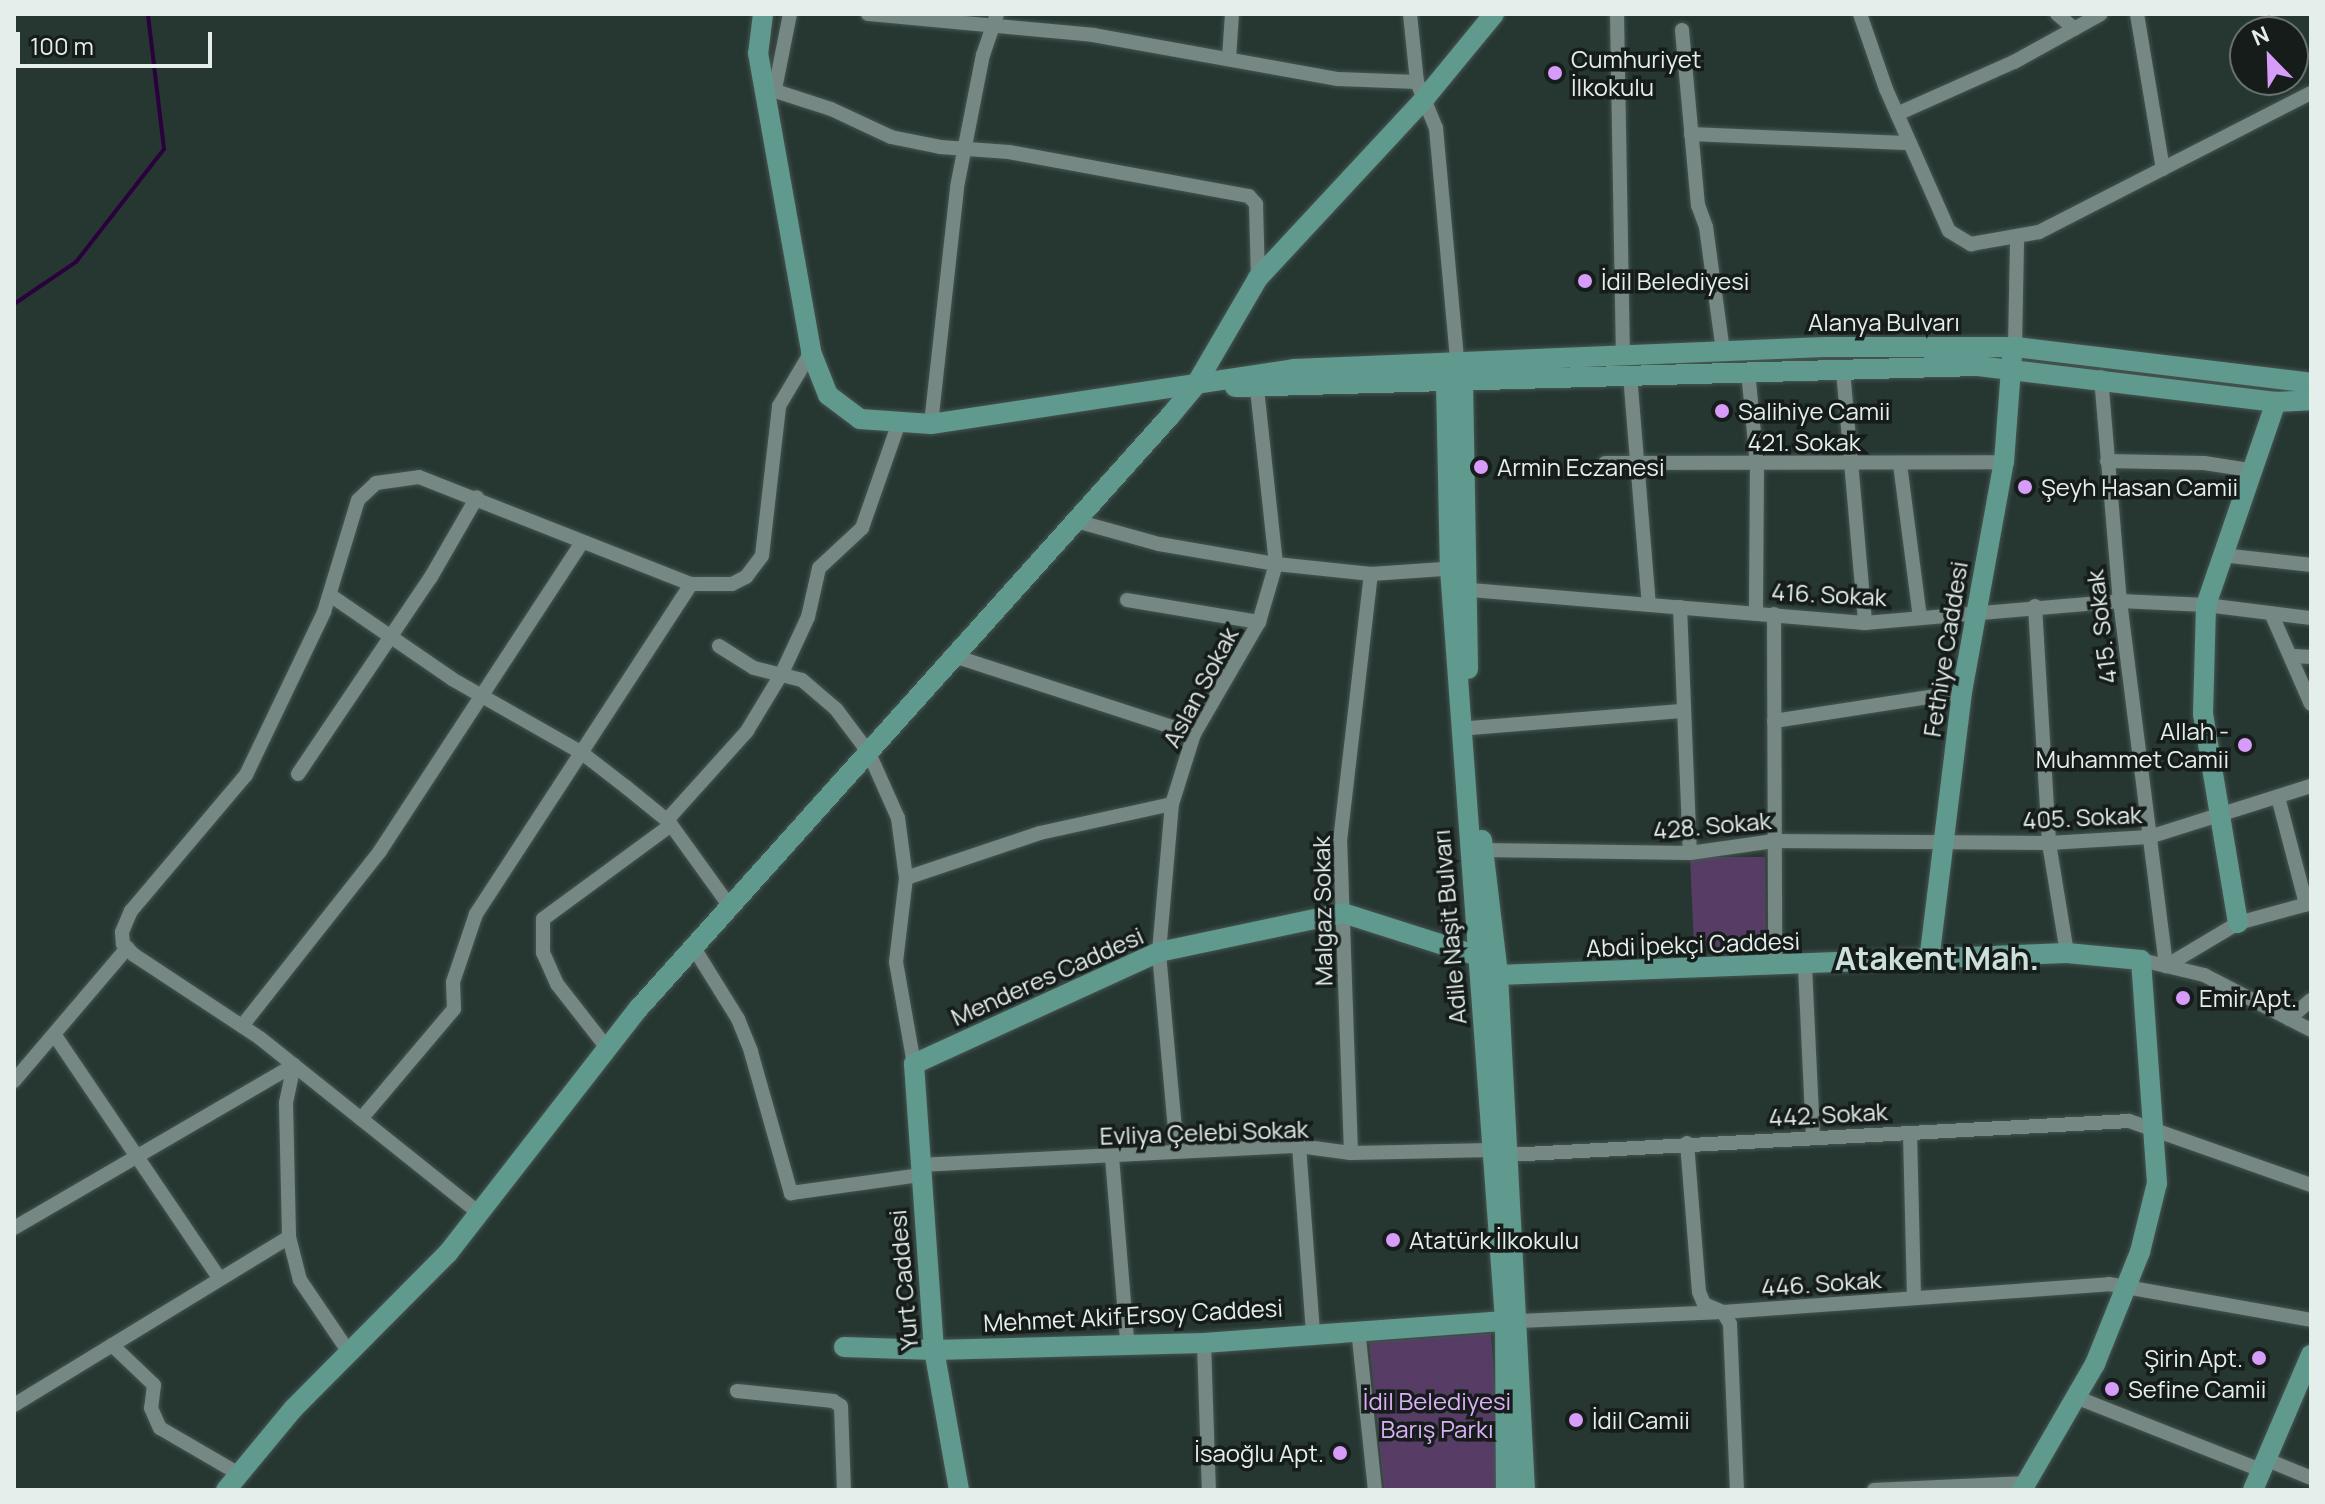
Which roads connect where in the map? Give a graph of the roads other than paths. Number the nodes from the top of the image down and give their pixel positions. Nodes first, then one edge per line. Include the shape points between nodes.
1 (763, 14) edge
2 (790, 14) edge
3 (868, 14) edge
4 (1232, 14) edge
5 (1410, 14) edge
6 (1494, 14) edge
7 (1617, 14) edge
8 (1860, 14) edge
9 (2057, 14) edge
10 (2101, 14) edge
11 (2137, 14) edge
12 (997, 21) edge
13 (2075, 29) junction
14 (1682, 30) dead end
15 (1229, 58) junction
16 (769, 88) junction
17 (1421, 90) junction
18 (2311, 93) edge
19 (1897, 114) junction
20 (1691, 134) junction
21 (1910, 143) junction
22 (966, 145) junction
23 (2163, 169) junction
24 (2017, 240) junction
25 (1258, 278) junction
26 (1723, 351) junction
27 (811, 352) junction
28 (2012, 357) junction
29 (1626, 365) junction
30 (1843, 370) junction
31 (1748, 371) junction
32 (1455, 375) junction
33 (2101, 377) junction
34 (2311, 383) edge
35 (1195, 386) junction
36 (1257, 388) junction
37 (2280, 392) junction
38 (2311, 400) edge
39 (2311, 411) edge
40 (931, 424) junction
41 (898, 425) junction
42 (2107, 461) junction
43 (2004, 462) junction
44 (1605, 463) dead end
45 (1639, 463) junction
46 (1757, 464) junction
47 (1900, 464) junction
48 (1854, 465) junction
49 (2250, 470) junction
50 (477, 497) junction
51 (1076, 521) junction
52 (582, 542) junction
53 (2222, 555) junction
54 (1276, 564) junction
55 (2311, 565) edge
56 (1371, 574) junction
57 (1458, 579) junction
58 (691, 584) junction
59 (330, 595) junction
60 (1127, 600) dead end
61 (2120, 601) junction
62 (1649, 604) junction
63 (2206, 605) junction
64 (2035, 606) junction
65 (1680, 607) junction
66 (1756, 612) junction
67 (1976, 613) junction
68 (2271, 613) junction
69 (1774, 614) junction
70 (1920, 617) junction
71 (2311, 618) edge
72 (1259, 622) junction
73 (1865, 623) junction
74 (390, 634) junction
75 (719, 646) dead end
76 (954, 656) junction
77 (2294, 656) junction
78 (2311, 657) edge
79 (782, 673) junction
80 (1962, 692) junction
81 (481, 695) junction
82 (2311, 704) edge
83 (1681, 711) junction
84 (1774, 721) junction
85 (1470, 728) junction
86 (1194, 734) junction
87 (582, 753) junction
88 (869, 753) junction
89 (298, 774) dead end
90 (2311, 786) edge
91 (2278, 797) junction
92 (1172, 804) junction
93 (2217, 817) junction
94 (669, 822) junction
95 (2149, 837) junction
96 (1944, 839) junction
97 (1774, 841) junction
98 (2049, 843) junction
99 (1483, 850) junction
100 (1690, 853) junction
101 (906, 878) junction
102 (2308, 903) edge
103 (731, 908) junction
104 (1343, 913) junction
105 (2238, 923) junction
106 (127, 948) junction
107 (694, 948) junction
108 (1159, 952) junction
109 (2067, 953) junction
110 (1481, 957) junction
111 (2141, 960) junction
112 (1929, 961) junction
113 (2166, 966) junction
114 (1775, 967) junction
115 (1805, 967) junction
116 (1498, 975) junction
117 (2311, 1000) edge
118 (2289, 1019) junction
119 (242, 1026) junction
120 (2311, 1030) edge
121 (56, 1037) junction
122 (607, 1048) junction
123 (914, 1064) junction
124 (294, 1065) junction
125 (14, 1081) edge
126 (361, 1119) junction
127 (2150, 1127) junction
128 (1910, 1133) junction
129 (1813, 1137) junction
130 (1687, 1143) junction
131 (1299, 1146) junction
132 (1177, 1151) junction
133 (1499, 1152) junction
134 (1351, 1153) junction
135 (1112, 1157) junction
136 (136, 1158) junction
137 (919, 1170) junction
138 (2311, 1185) edge
139 (479, 1213) junction
140 (14, 1228) edge
141 (289, 1237) junction
142 (220, 1279) junction
143 (2127, 1286) junction
144 (1914, 1298) junction
145 (1723, 1312) junction
146 (1512, 1320) junction
147 (2311, 1320) edge
148 (1358, 1329) junction
149 (1313, 1332) junction
150 (1127, 1341) junction
151 (1204, 1343) junction
152 (112, 1345) junction
153 (844, 1347) dead end
154 (934, 1350) junction
155 (348, 1351) junction
156 (2311, 1355) edge
157 (737, 1391) dead end
158 (2078, 1398) junction
159 (14, 1405) edge
160 (2263, 1465) junction
161 (2311, 1478) edge
162 (232, 1482) edge
163 (2024, 1486) edge
164 (844, 1490) edge
165 (959, 1490) edge
166 (1209, 1490) edge
167 (1375, 1490) edge
168 (1506, 1490) edge
169 (1525, 1490) edge
170 (1737, 1490) edge
171 (1874, 1490) edge
172 (2253, 1490) edge

1 - 16 street via 758,53
2 - 16 street
3 - 12 street
4 - 15 street
5 - 17 street
6 - 17 street
7 - 29 street
8 - 19 street
9 - 13 street
10 - 13 street
11 - 23 street
12 - 15 street
12 - 22 street via 983,55
13 - 19 street
14 - 20 street
15 - 17 street
16 - 22 street via 891,137 940,147
16 - 27 street
17 - 25 street
17 - 32 street via 1436,128 1459,336
18 - 23 street
19 - 21 street
20 - 21 street
20 - 26 street
21 - 24 street via 1958,240
22 - 25 street via 1249,196 1256,204
22 - 40 street
23 - 24 street
24 - 28 street
25 - 35 street
26 - 28 street, Alanya Bulvarı
26 - 29 street, Alanya Bulvarı
27 - 41 street via 819,379 842,408 860,419
27 - 58 street via 779,406 762,556 746,577 732,584
28 - 30 street, Alanya Bulvarı
28 - 33 street, Alanya Bulvarı
28 - 37 street, Alanya Bulvarı
28 - 43 street, Fethiye Caddesi
29 - 31 street, Alanya Bulvarı
29 - 32 street, Alanya Bulvarı
29 - 45 street
30 - 31 street, Alanya Bulvarı
30 - 48 street
31 - 46 street
32 - 35 street via 1294,369
32 - 36 street
32 - 57 street, Adile Naşit Bulvarı
33 - 37 street, Alanya Bulvarı
33 - 42 street, 415. Sokak
34 - 37 street, Alanya Bulvarı
35 - 36 street
35 - 40 street
35 - 51 street
36 - 54 street, Aslan Sokak
37 - 38 street, Alanya Bulvarı
37 - 39 street
37 - 49 street
40 - 41 street
41 - 79 street via 862,528 819,568 808,617
42 - 49 street via 2204,463
42 - 61 street, 415. Sokak
43 - 47 street, 421. Sokak
43 - 67 street, Fethiye Caddesi
44 - 45 street, 421. Sokak
45 - 46 street, 421. Sokak
45 - 62 street
46 - 48 street, 421. Sokak
46 - 66 street
47 - 48 street, 421. Sokak
47 - 70 street
48 - 73 street
49 - 53 street
50 - 52 street
50 - 59 street via 419,477 376,483 358,500
50 - 74 street
51 - 54 street, 416. Sokak via 1159,544
51 - 76 street
52 - 58 street
52 - 81 street
53 - 55 street
53 - 63 street
54 - 56 street, 416. Sokak
54 - 72 street, Aslan Sokak
56 - 57 street, 416. Sokak
56 - 104 street, Malgaz Sokak via 1340,841
57 - 62 street, 416. Sokak
57 - 85 street, Adile Naşit Bulvarı
57 - 110 street, Adile Naşit Bulvarı
58 - 87 street
59 - 74 street
59 - 106 street via 246,775 131,911 122,932
60 - 72 street
61 - 63 street, 416. Sokak
61 - 64 street, 416. Sokak
61 - 95 street, 415. Sokak
62 - 65 street, 416. Sokak
63 - 68 street, 416. Sokak
63 - 93 street via 2203,714
64 - 67 street, 416. Sokak
64 - 98 street
65 - 66 street, 416. Sokak
65 - 83 street
66 - 69 street, 416. Sokak
67 - 70 street, 416. Sokak
67 - 80 street, Fethiye Caddesi
68 - 71 street, 416. Sokak
68 - 77 street
69 - 73 street, 416. Sokak
69 - 84 street
70 - 73 street, 416. Sokak
72 - 86 street, Aslan Sokak
74 - 81 street
74 - 89 street
75 - 79 street via 754,668
76 - 86 street
76 - 88 street
77 - 78 street
77 - 82 street
79 - 88 street via 802,680 836,709
79 - 94 street via 747,731
80 - 84 street
80 - 96 street, Fethiye Caddesi
81 - 87 street
81 - 119 street via 380,851
83 - 85 street
83 - 100 street
84 - 97 street
85 - 99 street, Adile Naşit Bulvarı
86 - 92 street, Aslan Sokak
87 - 94 street
87 - 126 street via 476,914 453,982 454,1009
88 - 101 street via 898,818
88 - 103 street
90 - 91 street, 405. Sokak
91 - 93 street, 405. Sokak
91 - 102 street
92 - 101 street via 1040,833
92 - 108 street, Aslan Sokak
93 - 95 street, 405. Sokak
93 - 105 street
94 - 103 street
94 - 122 street via 543,919 543,953 557,984
95 - 98 street, 405. Sokak
95 - 113 street, 415. Sokak
96 - 97 street, 428. Sokak
96 - 98 street, 405. Sokak
96 - 112 street, Fethiye Caddesi
97 - 100 street, 428. Sokak
97 - 114 street
98 - 109 street
99 - 100 street, 428. Sokak
99 - 116 street, Adile Naşit Bulvarı
101 - 123 street via 896,962
102 - 105 street
103 - 107 street
104 - 108 street, Menderes Caddesi
104 - 110 street, Menderes Caddesi
104 - 134 street, Malgaz Sokak
105 - 113 street
106 - 119 street
106 - 121 street
107 - 122 street
107 - 137 street, Evliya Çelebi Sokak via 746,1041 791,1193
108 - 123 street, Menderes Caddesi
108 - 132 street, Aslan Sokak
109 - 111 street, Abdi İpekçi Caddesi
109 - 112 street, Abdi İpekçi Caddesi
110 - 133 street, Adile Naşit Bulvarı
111 - 113 street
111 - 127 street
112 - 115 street, Abdi İpekçi Caddesi
113 - 118 street via 2204,975
114 - 115 street, Abdi İpekçi Caddesi
114 - 116 street, Abdi İpekçi Caddesi
115 - 129 street
116 - 133 street, Adile Naşit Bulvarı
117 - 118 street
118 - 120 street
119 - 124 street
121 - 125 street
121 - 136 street
122 - 139 street
123 - 137 street, Yurt Caddesi
124 - 126 street
124 - 136 street
124 - 141 street via 286,1103
126 - 139 street
127 - 128 street, 442. Sokak via 2129,1121
127 - 138 street, 442. Sokak
127 - 143 street via 2157,1183
128 - 129 street, 442. Sokak
128 - 144 street
129 - 130 street, 442. Sokak
130 - 133 street, 442. Sokak
130 - 145 street via 1699,1292 1704,1304
131 - 132 street, Evliya Çelebi Sokak
131 - 134 street, Evliya Çelebi Sokak
131 - 149 street
132 - 135 street, Evliya Çelebi Sokak
133 - 134 street, Evliya Çelebi Sokak
133 - 146 street, Adile Naşit Bulvarı
135 - 137 street, Evliya Çelebi Sokak
135 - 150 street
136 - 140 street
136 - 142 street
137 - 154 street, Yurt Caddesi
139 - 155 street via 413,1290
141 - 142 street
141 - 155 street via 300,1280
142 - 152 street
143 - 144 street, 446. Sokak
143 - 147 street, 446. Sokak
143 - 158 street
144 - 145 street, 446. Sokak
145 - 146 street, 446. Sokak
145 - 170 street via 1730,1324
146 - 148 street, Mehmet Akif Ersoy Caddesi
146 - 168 street, Adile Naşit Bulvarı
146 - 169 street, Adile Naşit Bulvarı
148 - 149 street, Mehmet Akif Ersoy Caddesi
148 - 167 street
149 - 151 street, Mehmet Akif Ersoy Caddesi
150 - 151 street, Mehmet Akif Ersoy Caddesi
150 - 154 street, Mehmet Akif Ersoy Caddesi
151 - 166 street
152 - 159 street
152 - 162 street via 154,1385 151,1408 160,1428
153 - 154 street, Mehmet Akif Ersoy Caddesi
154 - 165 street, Yurt Caddesi
155 - 162 street
156 - 160 street
157 - 164 street via 841,1406
158 - 160 street
158 - 163 street
160 - 161 street
160 - 172 street
163 - 171 street

